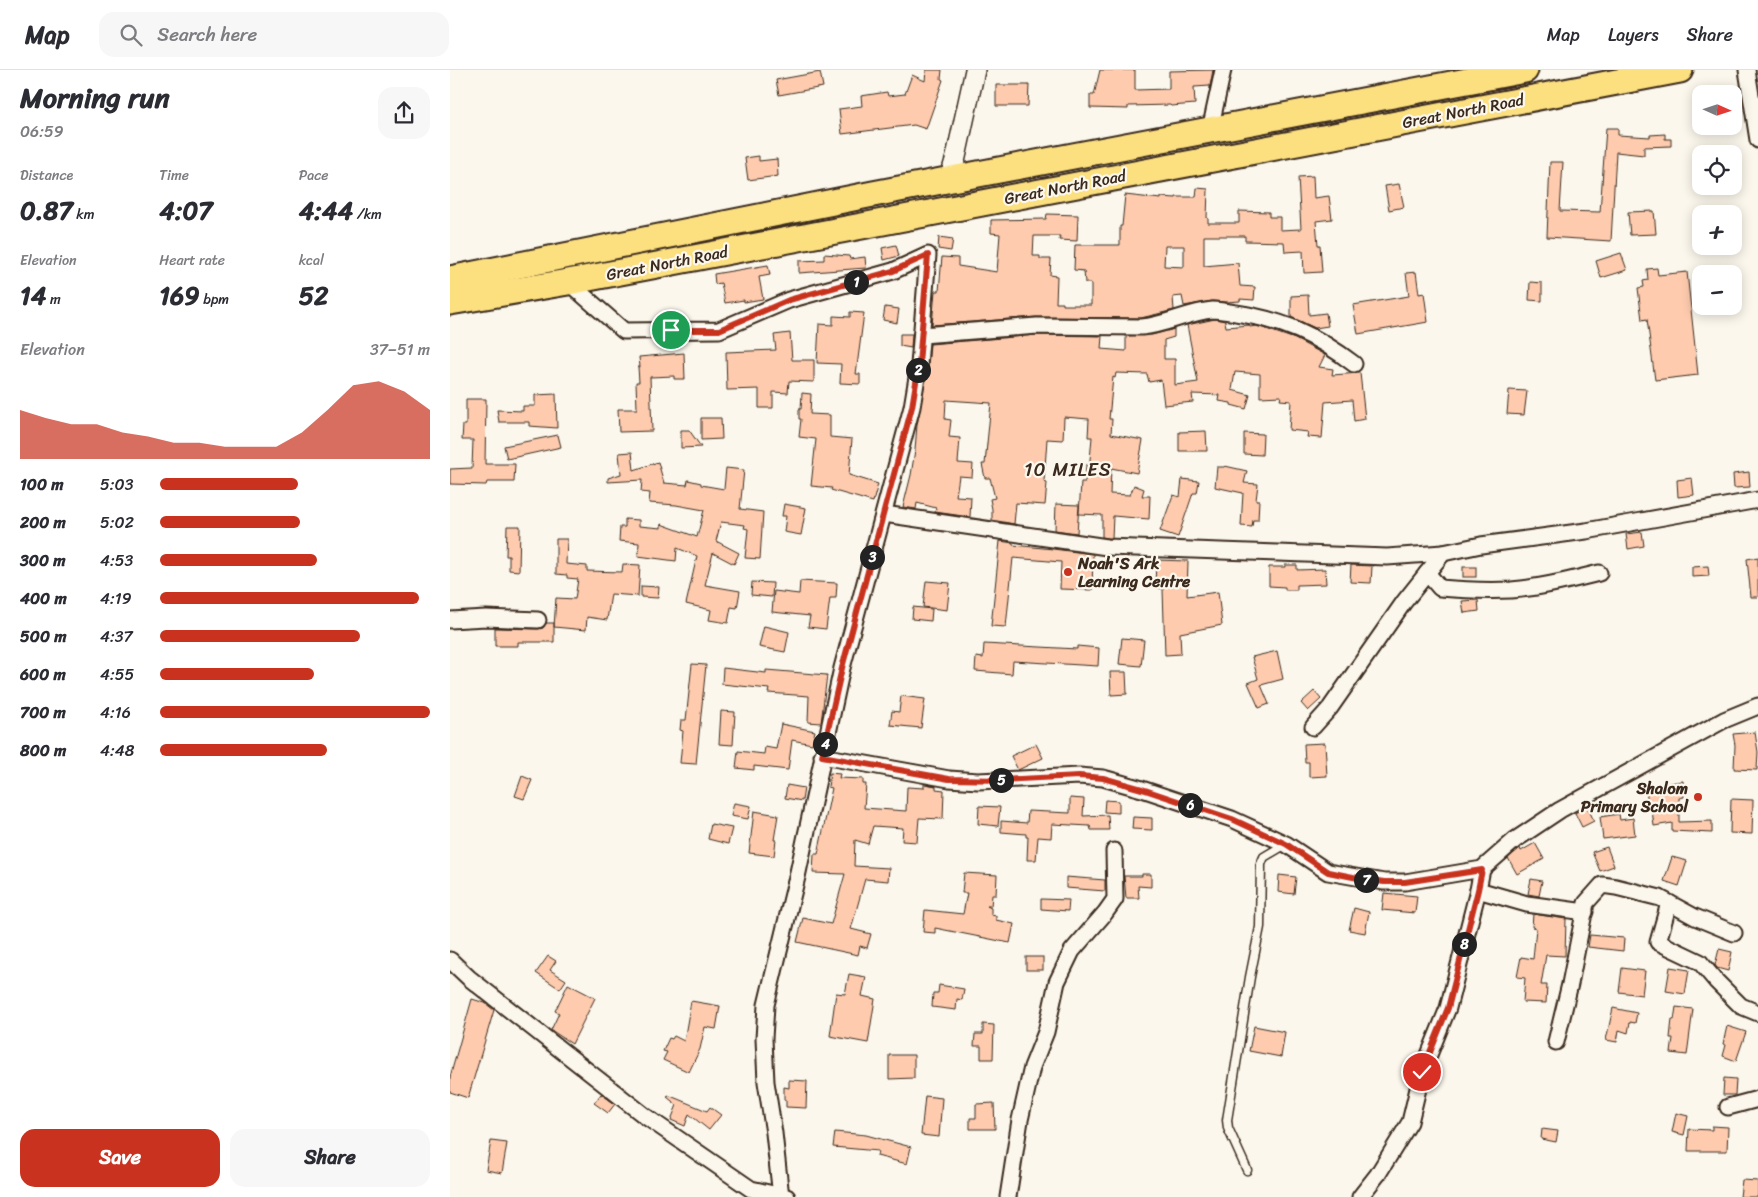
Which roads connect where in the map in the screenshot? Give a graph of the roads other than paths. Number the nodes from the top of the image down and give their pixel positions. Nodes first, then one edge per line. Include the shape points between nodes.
1 (975, 70) edge
2 (1222, 70) edge
3 (1525, 70) edge
4 (1680, 70) edge
5 (1747, 70) edge
6 (1210, 130) junction
7 (1758, 140) edge
8 (949, 180) junction
9 (450, 279) edge
10 (568, 282) junction
11 (450, 302) edge
12 (922, 335) junction
13 (1354, 364) dead end
14 (1758, 500) edge
15 (884, 514) junction
16 (1443, 553) junction
17 (1427, 573) junction
18 (1599, 573) dead end
19 (450, 620) edge
20 (538, 620) dead end
21 (1758, 706) edge
22 (1313, 727) dead end
23 (822, 756) junction
24 (1286, 844) junction
25 (1114, 851) dead end
26 (1482, 870) junction
27 (1478, 890) junction
28 (1669, 903) junction
29 (1585, 912) junction
30 (1734, 933) dead end
31 (450, 960) edge
32 (1758, 1013) edge
33 (1556, 1042) dead end
34 (1758, 1099) edge
35 (1728, 1107) dead end
36 (1247, 1170) dead end
37 (750, 1193) edge
38 (783, 1196) edge
39 (1008, 1197) edge
40 (1360, 1197) edge

1 - 8 street
2 - 6 street
3 - 6 highway, Great North Road
4 - 10 highway, Great North Road
5 - 7 street
6 - 8 highway, Great North Road
8 - 9 highway, Great North Road
10 - 11 highway, Great North Road
10 - 12 street via 624,331 719,330 789,300 893,271 928,255
12 - 13 street via 1036,326 1158,325 1214,310 1252,315 1306,332
12 - 15 street via 912,407
14 - 16 street
15 - 16 street via 1107,547 1387,557
15 - 23 street
16 - 17 street
17 - 18 street via 1440,588 1464,590 1512,590
17 - 22 street
19 - 20 street
21 - 26 street via 1724,720 1560,810 1515,840
23 - 24 street via 949,779 1103,778 1232,819
23 - 38 street via 766,1005 766,1082
24 - 26 street via 1328,872 1384,882 1421,880
24 - 36 lane via 1264,857 1262,864 1260,927 1227,1120
25 - 39 street via 1115,899 1072,951 1057,982 1046,1032 1032,1067
26 - 27 street
27 - 29 street via 1527,904
27 - 40 street via 1448,1008 1422,1072 1410,1122
28 - 29 street via 1602,885 1586,903
28 - 30 street
28 - 32 street via 1658,942 1700,962 1741,1006
29 - 33 street
31 - 37 street via 645,1116
34 - 35 street
37 - 38 street

